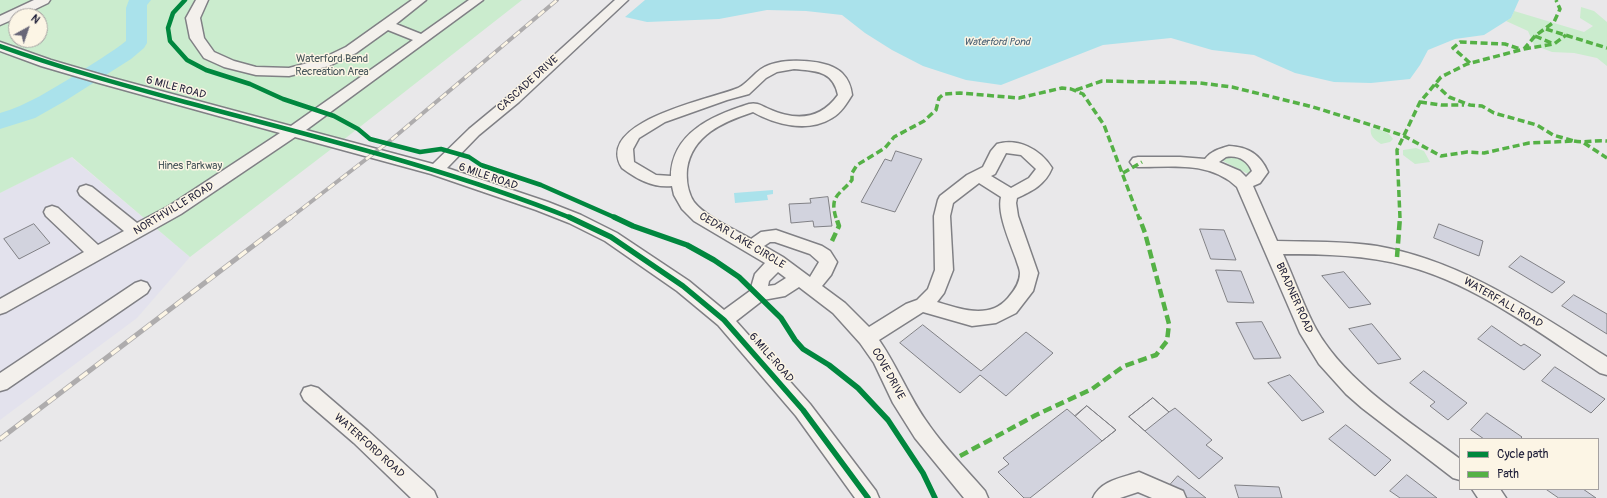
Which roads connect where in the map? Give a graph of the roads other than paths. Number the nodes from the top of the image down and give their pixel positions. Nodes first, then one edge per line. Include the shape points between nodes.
1 (44, 0) edge
2 (202, 0) edge
3 (420, 0) edge
4 (477, 0) edge
5 (622, 0) edge
6 (0, 21) edge
7 (385, 24) junction
8 (423, 39) junction
9 (0, 46) edge
10 (744, 91) junction
11 (754, 107) junction
12 (294, 130) junction
13 (1138, 162) dead end
14 (436, 170) junction
15 (980, 176) junction
16 (679, 180) junction
17 (86, 191) dead end
18 (1010, 195) junction
19 (52, 212) dead end
20 (137, 232) junction
21 (751, 246) junction
22 (1272, 247) junction
23 (97, 254) junction
24 (777, 262) junction
25 (806, 282) junction
26 (141, 288) dead end
27 (758, 294) junction
28 (923, 305) junction
29 (0, 307) edge
30 (724, 320) junction
31 (867, 338) junction
32 (1607, 367) edge
33 (0, 383) edge
34 (311, 394) dead end
35 (1459, 471) edge
36 (1484, 490) edge
37 (426, 498) edge
38 (868, 498) edge
39 (977, 498) edge
40 (1104, 498) edge
41 (1175, 498) edge
42 (1495, 498) edge

1 - 6 street
2 - 7 street via 193,18 197,38 209,55 229,64 256,71 289,72 324,64 351,50
3 - 7 street
4 - 8 street, NORTHVILLE ROAD
5 - 14 street, CASCADE DRIVE via 474,132
7 - 8 street
8 - 12 street, NORTHVILLE ROAD
9 - 12 street, 6 MILE ROAD via 104,80
10 - 11 street
10 - 11 street via 773,68 794,65 816,67 837,76 843,84 845,95 836,108 822,117 803,121 784,119
10 - 16 street via 660,119 634,135 625,149 627,164 646,178 669,182
11 - 16 street, CEDAR LAKE CIRCLE via 705,127 691,140 680,159
12 - 14 street, 6 MILE ROAD
12 - 20 street, NORTHVILLE ROAD via 176,210
13 - 22 street, BRADNER ROAD via 1209,164 1233,173 1244,184
14 - 30 street, 6 MILE ROAD via 542,206 611,237 683,286
15 - 18 street
15 - 18 street via 989,170 1002,148 1014,147 1036,158 1044,168 1042,174 1030,185
15 - 28 street via 946,200 942,216 944,270 935,293
16 - 21 street, CEDAR LAKE CIRCLE via 684,198 691,210
17 - 20 street
18 - 28 street via 1010,216 1028,273 1024,291 1010,308 996,316 972,319
19 - 23 street
20 - 23 street, NORTHVILLE ROAD
21 - 24 street, CEDAR LAKE CIRCLE
21 - 25 street via 766,236 776,236 816,250 828,262 825,270
22 - 32 street, WATERFALL ROAD via 1348,249 1410,260 1436,269 1499,299
22 - 35 street, BRADNER ROAD via 1309,333 1338,373 1369,402
23 - 29 street, NORTHVILLE ROAD
24 - 25 street, CEDAR LAKE CIRCLE
24 - 27 street via 761,279
25 - 27 street
25 - 31 street, COVE DRIVE via 839,308
26 - 33 street
27 - 30 street
28 - 31 street via 912,309
30 - 38 street, 6 MILE ROAD via 803,410
31 - 39 street, COVE DRIVE via 922,432
34 - 37 street, WATERFORD ROAD
36 - 42 street
40 - 41 street via 1112,491 1139,482

